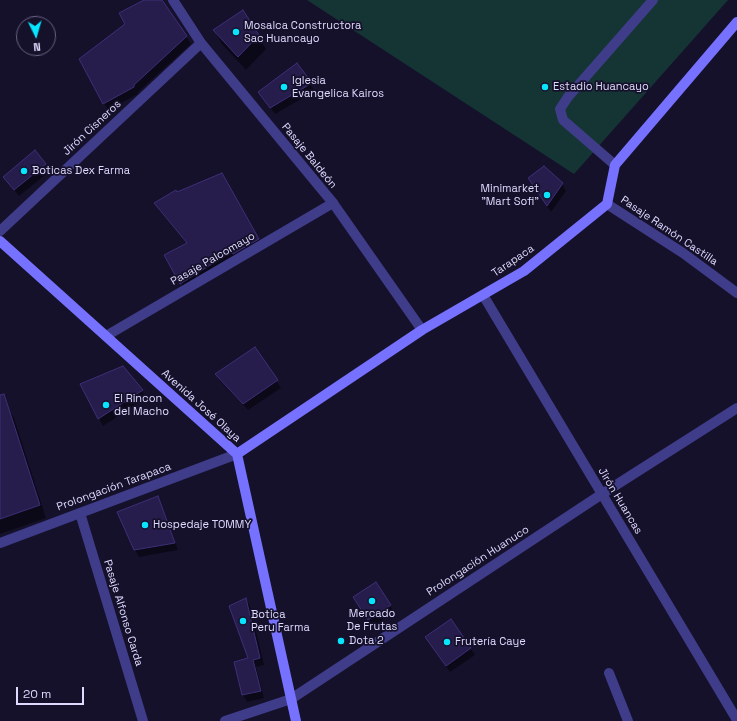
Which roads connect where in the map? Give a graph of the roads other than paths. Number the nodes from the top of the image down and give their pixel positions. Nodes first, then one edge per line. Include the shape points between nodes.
1 (173, 0) edge
2 (653, 0) edge
3 (737, 22) edge
4 (201, 43) junction
5 (615, 165) junction
6 (333, 203) junction
7 (607, 204) junction
8 (0, 231) edge
9 (0, 241) edge
10 (737, 293) edge
11 (483, 295) junction
12 (422, 330) junction
13 (106, 336) junction
14 (737, 408) edge
15 (237, 454) junction
16 (602, 494) junction
17 (80, 513) junction
18 (0, 543) edge
19 (608, 673) dead end
20 (291, 699) junction
21 (737, 720) edge
22 (143, 721) edge
23 (226, 721) edge
24 (296, 721) edge
25 (628, 721) edge

1 - 4 street, Pasaje Baldeón
2 - 5 street via 560,109 564,120
3 - 5 street
4 - 6 street, Pasaje Baldeón
4 - 8 street, Jirón Cisneros
5 - 7 street
6 - 12 street, Pasaje Baldeón
6 - 13 street, Pasaje Palcomayo
7 - 10 street, Pasaje Ramón Castilla via 683,253
7 - 11 street, Tarapaca via 524,271
9 - 13 street, Avenida José Olaya
11 - 12 street, Tarapaca
11 - 16 street, Jirón Huancas
12 - 15 street, Tarapaca
13 - 15 street, Avenida José Olaya
14 - 16 street, Prolongación Huanuco
15 - 17 street, Prolongación Tarapaca
15 - 20 street, Avenida José Olaya
16 - 20 street, Prolongación Huanuco
16 - 21 street, Jirón Huancas
17 - 18 street, Prolongación Tarapaca
17 - 22 street, Pasaje Alfonso Carda
19 - 25 street
20 - 23 street, Prolongación Huanuco
20 - 24 street, Avenida José Olaya

